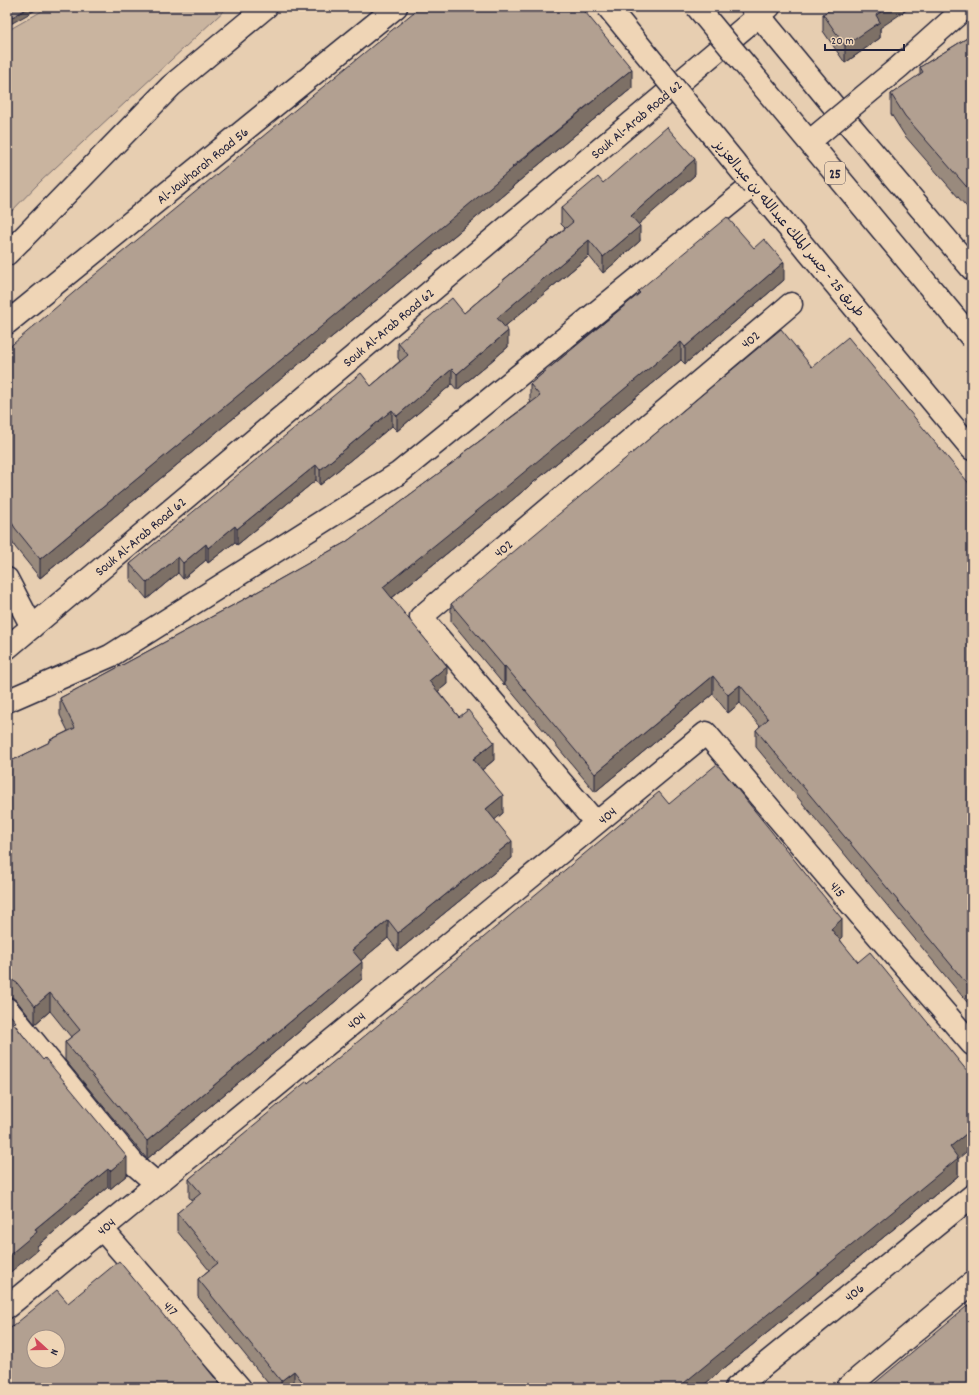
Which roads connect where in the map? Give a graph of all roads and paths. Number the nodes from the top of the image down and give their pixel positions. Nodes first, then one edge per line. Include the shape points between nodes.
1 (266, 7) edge
2 (396, 7) edge
3 (608, 7) edge
4 (697, 7) edge
5 (966, 7) edge
6 (760, 10) edge
7 (809, 142) junction
8 (753, 184) junction
9 (7, 254) edge
10 (972, 269) edge
11 (791, 304) dead end
12 (7, 323) edge
13 (972, 338) edge
14 (972, 449) edge
15 (7, 579) edge
16 (32, 627) junction
17 (7, 648) edge
18 (7, 700) edge
19 (706, 733) joint
20 (596, 823) junction
21 (7, 1009) edge
22 (972, 1044) edge
23 (157, 1184) junction
24 (972, 1196) edge
25 (102, 1229) junction
26 (972, 1283) edge
27 (7, 1307) edge
28 (240, 1388) edge
29 (736, 1388) edge
30 (847, 1388) edge

1 - 9 street via 171,86
2 - 12 street, Al-Jawharah Road 56
3 - 8 street, طريق 25 - جسر الملك عبدالله بن عبدالعزيز, bridge
4 - 7 street, 25, bridge
5 - 7 street, bridge
6 - 10 street via 837,110
6 - 16 street, Souk Al-Arab Road 62
7 - 13 street, 25, bridge
8 - 14 street, طريق 25 - جسر الملك عبدالله بن عبدالعزيز
8 - 18 street via 399,473 110,656
11 - 20 street, 402 via 421,618
15 - 16 street
16 - 17 street, Souk Al-Arab Road 62
19 - 20 street, 404
19 - 22 street, 415
20 - 23 street, 404
21 - 23 street via 134,1164
23 - 25 street, 404
24 - 29 street, 406
25 - 27 street, 404
25 - 28 street, 417
26 - 30 street

